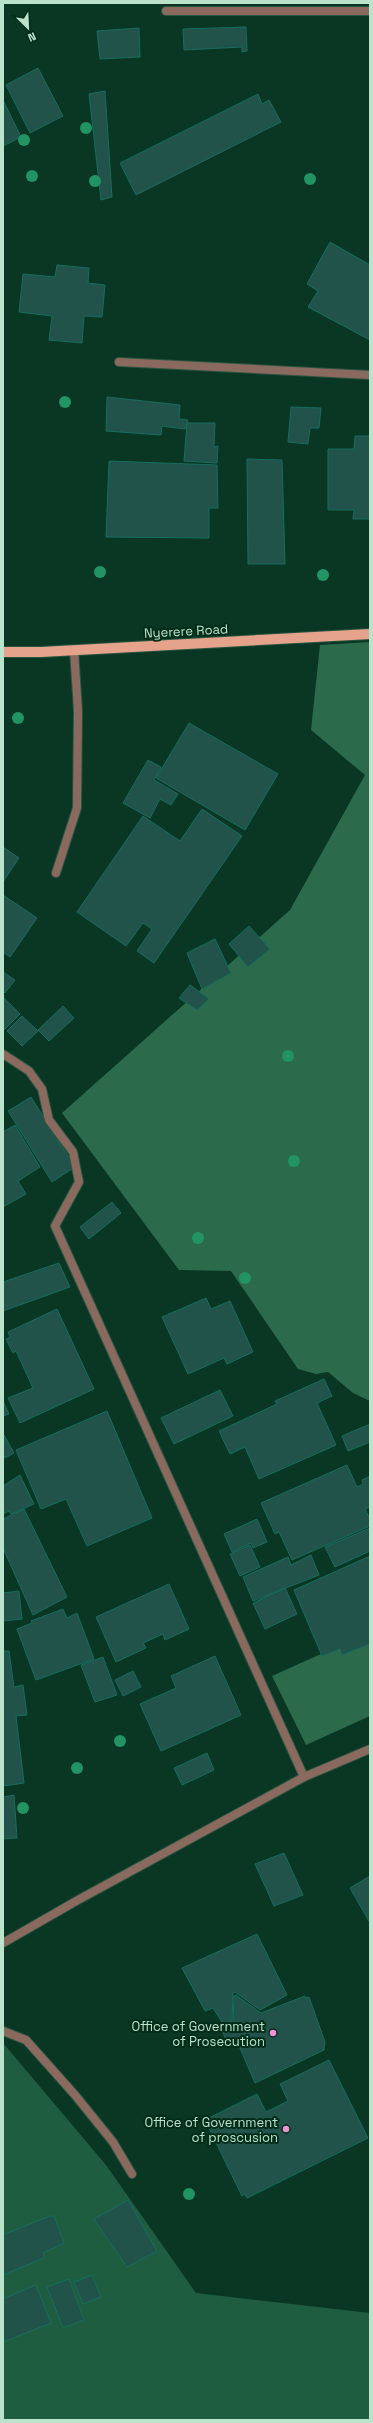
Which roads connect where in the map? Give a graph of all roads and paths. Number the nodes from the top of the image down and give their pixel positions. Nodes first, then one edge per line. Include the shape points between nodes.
1 (166, 11) dead end
2 (370, 11) edge
3 (119, 362) dead end
4 (370, 375) edge
5 (370, 634) edge
6 (74, 650) junction
7 (3, 652) edge
8 (56, 873) dead end
9 (3, 1054) edge
10 (370, 1750) edge
11 (304, 1777) junction
12 (3, 1943) edge
13 (3, 2031) edge
14 (132, 2174) dead end

1 - 2 street
3 - 4 street
5 - 6 main road, Nyerere Road
6 - 7 main road, Nyerere Road
6 - 8 street via 78,711 77,808
9 - 11 street via 29,1071 42,1089 49,1120 73,1152 79,1182 55,1226
10 - 11 street
11 - 12 street via 84,1896
13 - 14 street via 26,2040 113,2142

